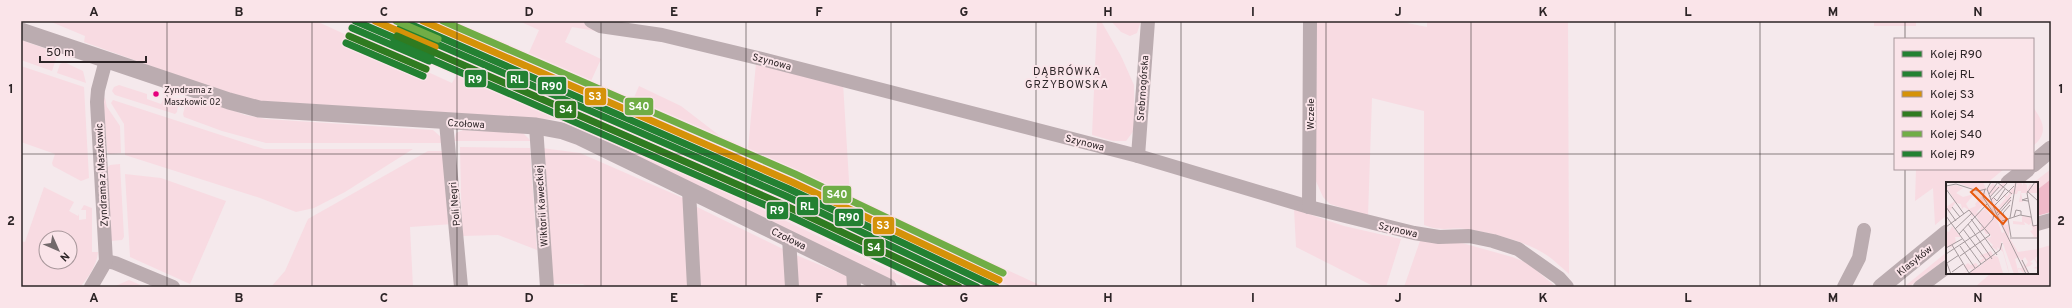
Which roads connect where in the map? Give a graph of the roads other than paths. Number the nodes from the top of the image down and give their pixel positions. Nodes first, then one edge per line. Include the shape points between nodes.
1 (591, 21) edge
2 (1148, 21) edge
3 (1310, 21) edge
4 (21, 31) edge
5 (106, 60) junction
6 (446, 122) junction
7 (536, 126) junction
8 (2051, 149) edge
9 (1138, 156) junction
10 (2034, 163) edge
11 (2026, 170) edge
12 (2010, 182) edge
13 (689, 190) junction
14 (1309, 207) junction
15 (2051, 220) edge
16 (2038, 224) edge
17 (1864, 230) dead end
18 (1946, 234) edge
19 (789, 238) junction
20 (106, 261) junction
21 (1946, 268) edge
22 (853, 270) junction
23 (91, 287) edge
24 (173, 287) edge
25 (461, 287) edge
26 (546, 287) edge
27 (694, 287) edge
28 (792, 287) edge
29 (854, 287) edge
30 (888, 287) edge
31 (1567, 287) edge
32 (1844, 287) edge
33 (1881, 287) edge
34 (1920, 287) edge

1 - 9 street, Szynowa via 600,26 707,45
2 - 9 street, Srebrnogórska
3 - 14 street, Wczele
4 - 5 street, Czołowa
5 - 6 street, Czołowa via 259,109
5 - 20 street, Zyndrama z Maszkowic via 97,102
6 - 7 street, Czołowa
6 - 25 street, Poli Negri
7 - 13 street, Czołowa via 580,137
7 - 26 street, Wiktorii Kaweckiej
8 - 10 street
9 - 14 street, Szynowa
11 - 12 street
13 - 19 street, Czołowa
13 - 27 street
14 - 31 street, Szynowa via 1414,233 1439,237 1469,236 1493,241 1518,249 1559,278
15 - 16 street
17 - 32 street via 1858,258
18 - 33 street, Klasyków
19 - 22 street, Czołowa
19 - 28 street
20 - 23 street
20 - 24 street
21 - 34 street
22 - 29 street
22 - 30 street, Czołowa

